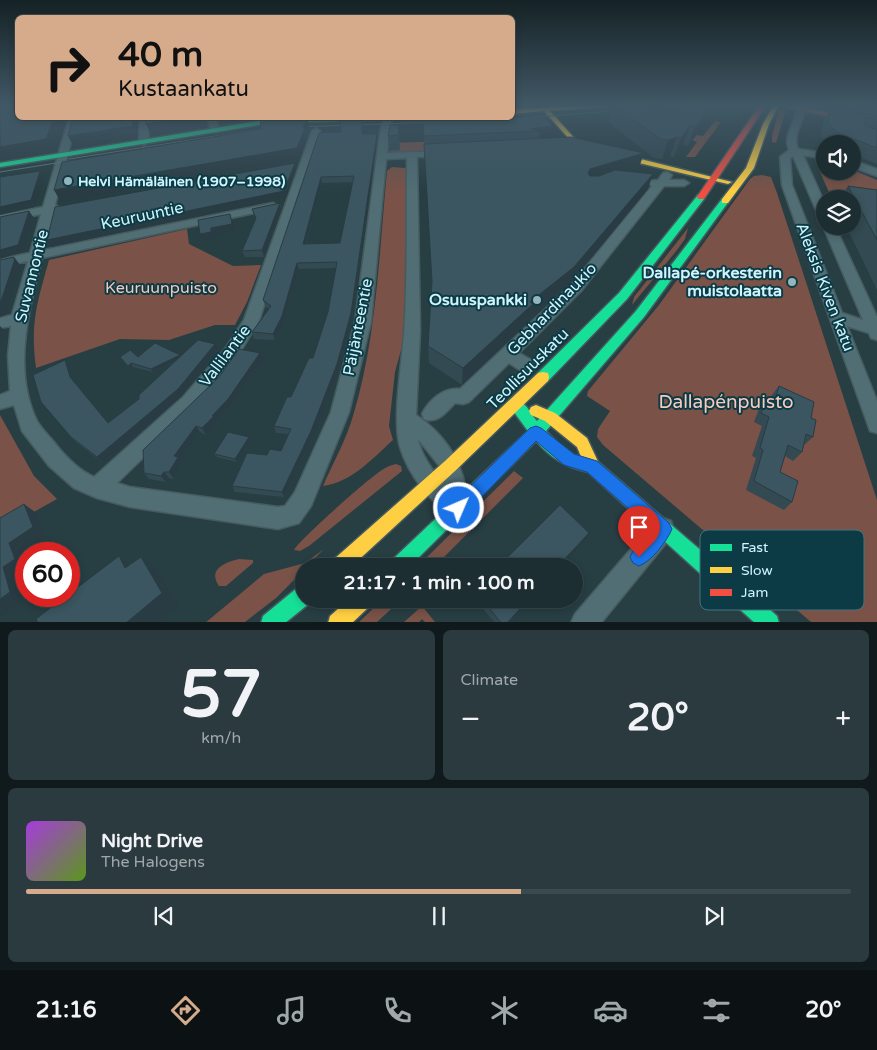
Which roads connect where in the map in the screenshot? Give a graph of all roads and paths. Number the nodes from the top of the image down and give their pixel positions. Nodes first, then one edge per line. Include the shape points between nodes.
1 (68, 134) edge
2 (144, 134) edge
3 (191, 134) edge
4 (315, 134) edge
5 (384, 134) edge
6 (567, 134) edge
7 (744, 134) edge
8 (763, 134) edge
9 (792, 134) edge
10 (144, 142) junction
11 (580, 145) junction
12 (567, 146) edge
13 (793, 151) junction
14 (450, 153) edge
15 (62, 155) junction
16 (816, 155) edge
17 (383, 160) junction
18 (412, 160) junction
19 (305, 162) junction
20 (289, 164) edge
21 (0, 165) edge
22 (861, 167) edge
23 (877, 173) edge
24 (716, 177) junction
25 (663, 179) junction
26 (640, 182) edge
27 (684, 183) dead end
28 (739, 183) junction
29 (816, 196) edge
30 (291, 202) junction
31 (67, 206) edge
32 (47, 209) junction
33 (0, 218) edge
34 (833, 235) edge
35 (37, 255) junction
36 (0, 263) edge
37 (836, 316) junction
38 (19, 319) junction
39 (0, 323) edge
40 (876, 331) edge
41 (508, 354) junction
42 (527, 366) dead end
43 (19, 396) junction
44 (0, 402) edge
45 (516, 404) junction
46 (431, 414) dead end
47 (550, 416) junction
48 (407, 419) junction
49 (877, 424) edge
50 (536, 432) junction
51 (450, 466) junction
52 (592, 466) junction
53 (430, 484) junction
54 (97, 488) junction
55 (303, 498) joint
56 (459, 508) junction
57 (664, 529) junction
58 (347, 558) edge
59 (406, 558) edge
60 (700, 561) edge
61 (295, 602) edge
62 (353, 608) edge
63 (756, 610) edge
64 (270, 622) edge
65 (337, 622) edge
66 (584, 622) edge
67 (770, 622) edge

1 - 15 street, Suvannontie
2 - 10 street
3 - 10 main road
4 - 19 street, Vallilantie
5 - 17 street, Päijänteentie
6 - 11 main road
7 - 24 main road, Teollisuuskatu
8 - 28 main road via 754,160
9 - 13 street, Aleksis Kiven katu
10 - 15 main road
11 - 12 street
11 - 24 main road
13 - 16 street
13 - 29 street, Aleksis Kiven katu
13 - 37 street, Aleksis Kiven katu via 785,157 787,185
14 - 18 street
15 - 21 main road
15 - 32 street, Suvannontie
17 - 18 street
17 - 55 street, Päijänteentie via 363,322 340,412
18 - 48 street via 412,331
19 - 20 street
19 - 30 street, Vallilantie
22 - 23 street
24 - 28 main road
24 - 45 main road, Teollisuuskatu via 623,296
25 - 26 street
25 - 27 street
25 - 41 street, Gebhardinaukio via 576,288
28 - 47 main road via 640,314
30 - 35 street, Keuruuntie
30 - 54 street, Vallilantie via 251,321 231,353 189,402
31 - 32 street
32 - 33 street
32 - 35 street, Suvannontie
34 - 40 street, Aleksis Kiven katu
35 - 36 street, Keuruuntie
35 - 38 street, Suvannontie
37 - 40 street
37 - 49 street, Aleksis Kiven katu
38 - 39 street
38 - 43 street, Suvannontie via 16,356
41 - 42 street
41 - 46 street, Gebhardinaukio via 464,397 451,395
43 - 44 street
43 - 54 street, Suvannontie via 29,425 56,460 80,480
45 - 47 main road
45 - 50 main road
45 - 51 main road, Teollisuuskatu
47 - 50 main road
47 - 52 main road via 585,445
48 - 51 street via 430,439
48 - 53 street via 410,447
50 - 52 main road via 570,460
50 - 56 main road
51 - 53 main road, Teollisuuskatu
51 - 56 street
52 - 57 main road
53 - 56 street
53 - 58 main road, Teollisuuskatu
54 - 55 street, Suvannontie via 130,497 278,518 290,514
56 - 59 main road
57 - 60 main road
57 - 66 street
61 - 64 main road
62 - 65 main road
63 - 67 main road

